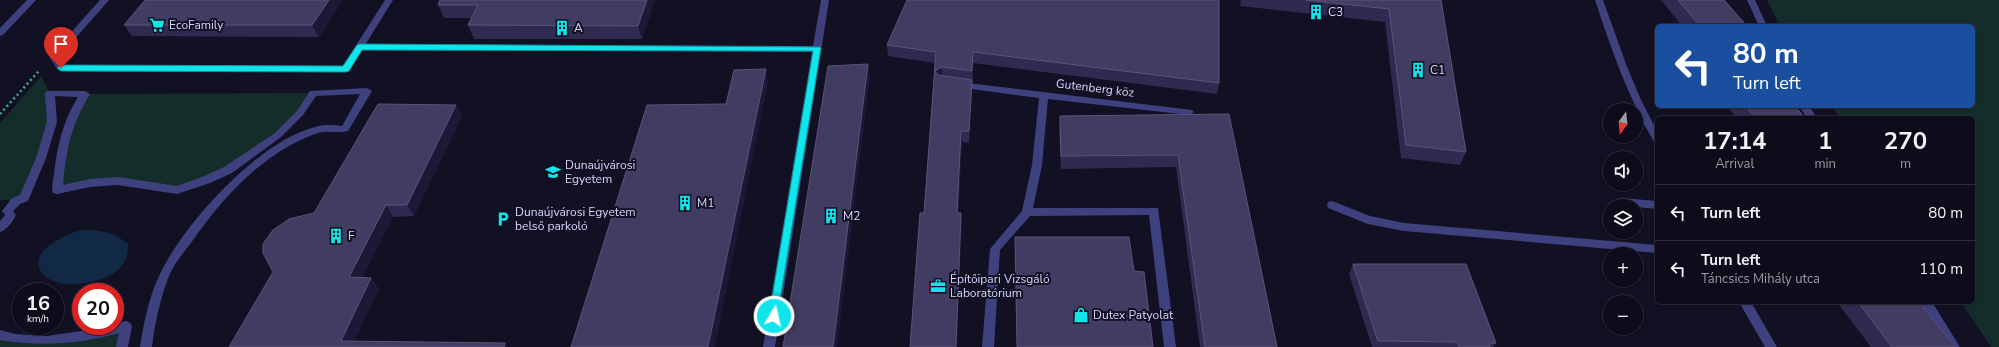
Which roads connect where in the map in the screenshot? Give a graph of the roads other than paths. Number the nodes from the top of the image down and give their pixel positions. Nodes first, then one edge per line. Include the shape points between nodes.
1 (32, 0) edge
2 (105, 0) edge
3 (389, 0) edge
4 (825, 0) edge
5 (1599, 0) edge
6 (1751, 0) edge
7 (1762, 24) edge
8 (0, 34) edge
9 (360, 47) junction
10 (817, 48) junction
11 (950, 84) edge
12 (1044, 95) junction
13 (1189, 112) dead end
14 (1655, 136) edge
15 (1643, 204) edge
16 (1655, 205) edge
17 (1332, 206) dead end
18 (1026, 212) junction
19 (0, 228) edge
20 (1655, 249) edge
21 (1746, 304) edge
22 (1927, 304) edge
23 (0, 335) edge
24 (122, 347) edge
25 (146, 347) edge
26 (769, 347) edge
27 (988, 347) edge
28 (1170, 347) edge
29 (1772, 347) edge
30 (1954, 347) edge

1 - 8 street
2 - 9 street via 54,57 61,68 346,69
3 - 9 street
4 - 10 street
5 - 14 street via 1621,64
6 - 7 street
9 - 10 street
10 - 26 street
11 - 12 street
12 - 13 street, Gutenberg köz
12 - 18 street, Gutenberg köz via 1037,165
15 - 16 street
17 - 20 street via 1368,220 1404,227
18 - 27 street via 995,249
18 - 28 street via 1154,211
19 - 25 street via 11,215 7,211 16,201 24,198 41,158 52,122 50,93 85,94 73,112 64,136 58,190 90,183 118,181 176,190 228,170 244,160 278,135 300,113 313,94 368,91 345,129 313,130 282,147 257,164 216,202 197,224 164,275
21 - 29 street
22 - 30 street
23 - 24 street via 27,342 56,342 94,336 126,326

